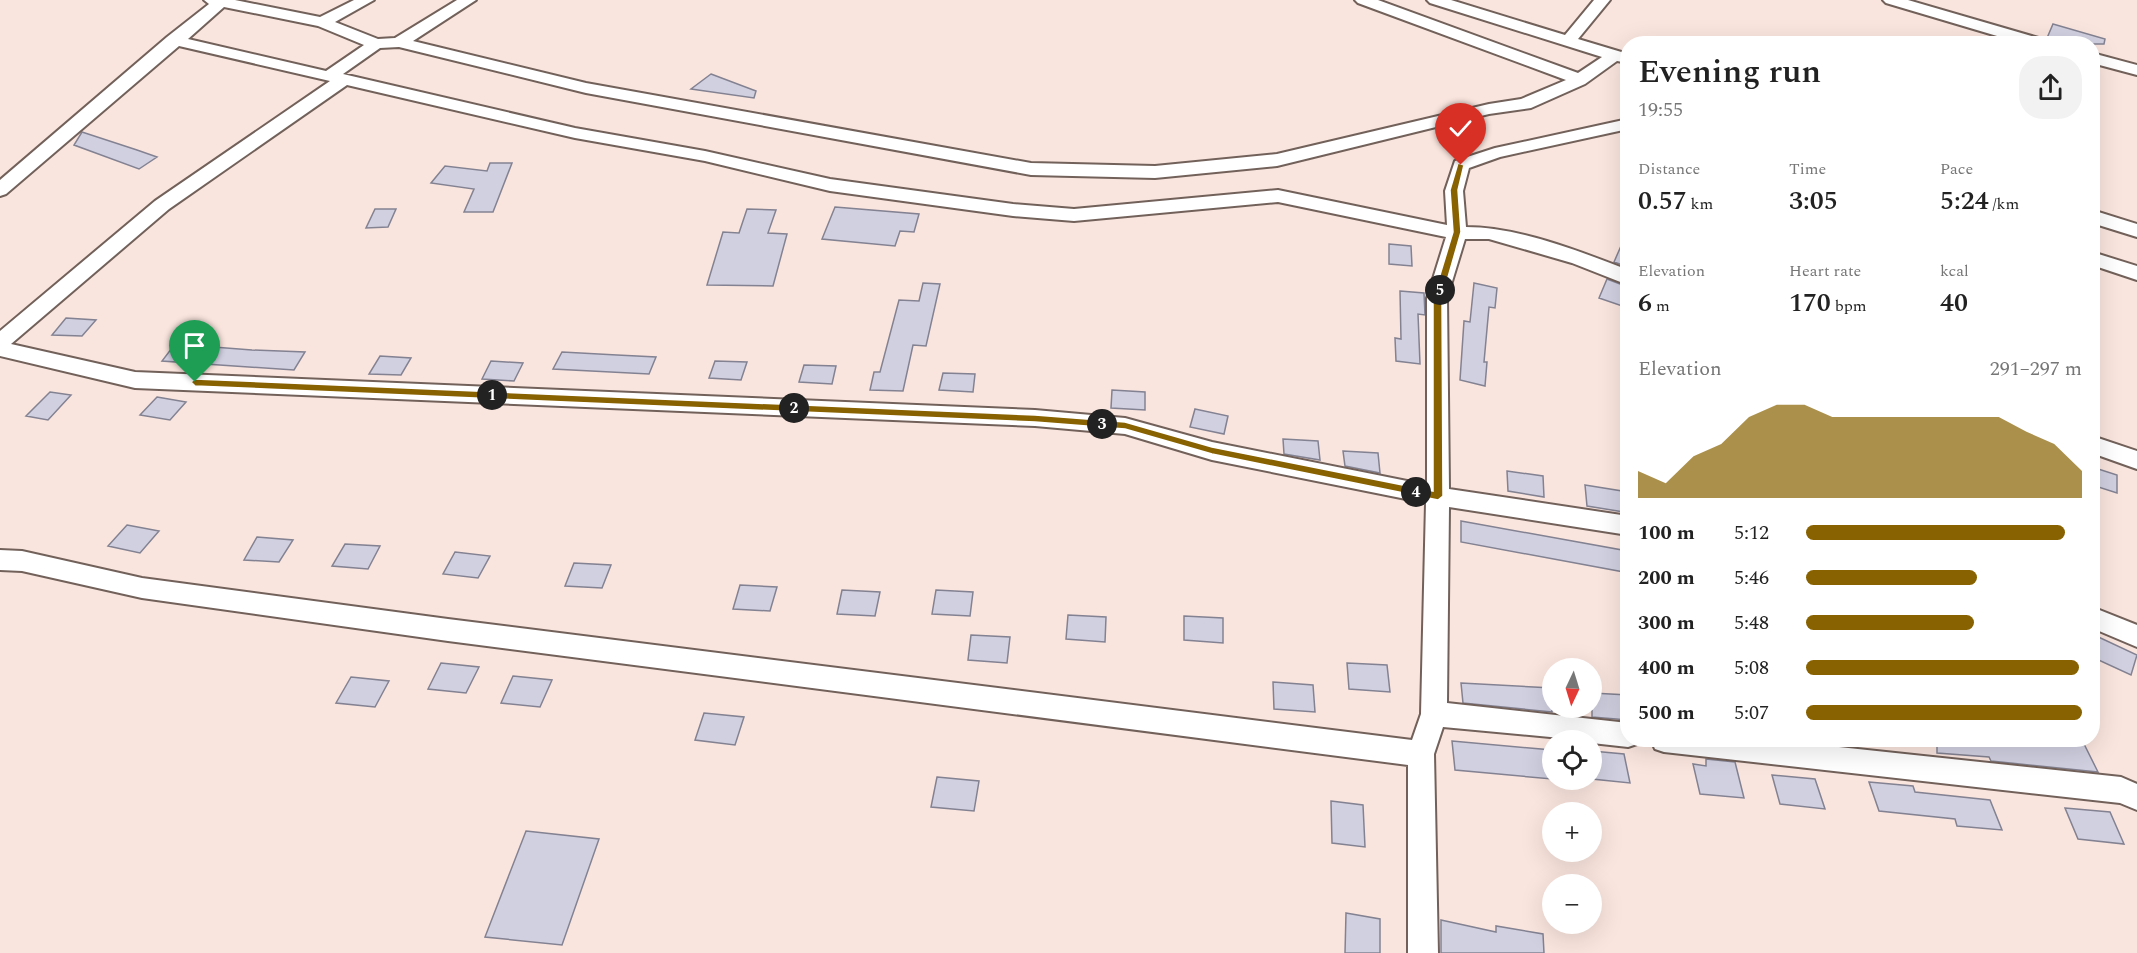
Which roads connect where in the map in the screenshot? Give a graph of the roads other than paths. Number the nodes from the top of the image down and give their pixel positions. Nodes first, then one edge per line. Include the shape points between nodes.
1 (366, 0) edge
2 (468, 0) edge
3 (1363, 0) edge
4 (1436, 0) edge
5 (1602, 0) edge
6 (1891, 0) edge
7 (216, 1) edge
8 (322, 22) junction
9 (2015, 36) edge
10 (173, 40) junction
11 (1569, 40) junction
12 (399, 42) junction
13 (376, 44) junction
14 (1620, 58) edge
15 (1620, 59) edge
16 (2100, 60) edge
17 (2137, 70) edge
18 (335, 79) junction
19 (1579, 80) junction
20 (1620, 126) edge
21 (0, 190) edge
22 (2100, 219) edge
23 (2137, 231) edge
24 (1457, 232) junction
25 (2100, 261) edge
26 (2137, 273) edge
27 (1620, 275) edge
28 (0, 342) edge
29 (0, 349) edge
30 (2100, 447) edge
31 (2137, 460) edge
32 (1438, 496) junction
33 (1620, 525) edge
34 (0, 560) edge
35 (2100, 620) edge
36 (2137, 636) edge
37 (1434, 714) junction
38 (1620, 734) edge
39 (1728, 747) edge
40 (1421, 754) junction
41 (2137, 797) edge
42 (1424, 953) edge

1 - 8 street
2 - 12 street
3 - 19 street
4 - 11 street
5 - 11 street
6 - 9 street
7 - 8 street
7 - 10 street
8 - 13 street
10 - 18 street
10 - 21 street
11 - 14 street
12 - 13 street
12 - 19 street via 586,88 1031,170 1155,172 1277,160 1489,109 1526,104
13 - 18 street
15 - 19 street
16 - 17 street
18 - 24 street via 575,133 853,188 1013,210 1074,215 1278,196
18 - 28 street via 162,205
20 - 24 street via 1495,153 1461,165 1454,190
22 - 23 street
24 - 27 street via 1489,233 1579,258
24 - 32 street via 1437,298
25 - 26 street
29 - 32 street via 135,380 1023,418 1125,426 1212,451
30 - 31 street
32 - 33 street
32 - 37 street
34 - 40 street via 22,561 142,588 448,630
35 - 36 street
37 - 38 street
37 - 40 street
39 - 41 street via 2121,790
40 - 42 street

